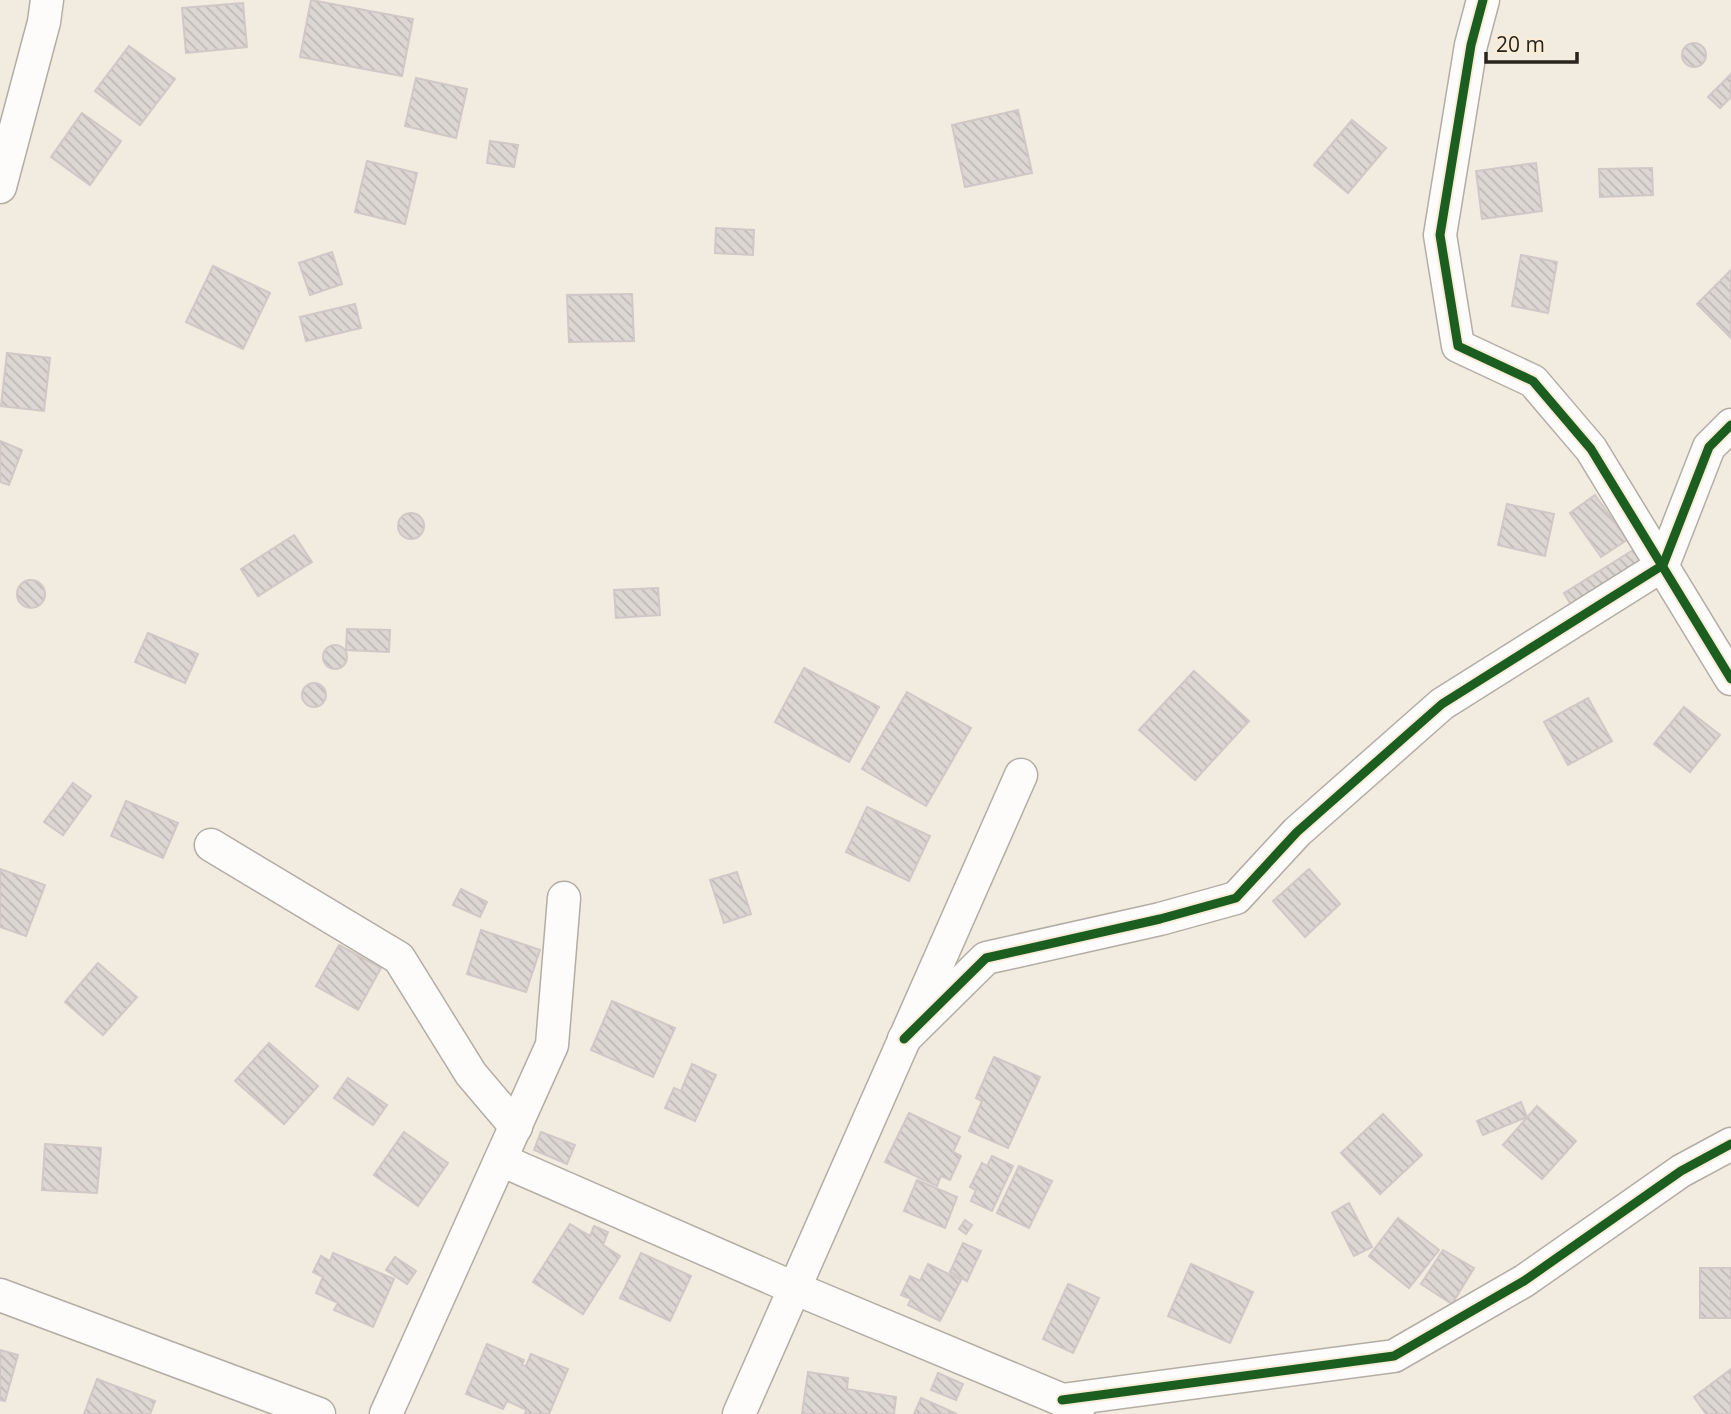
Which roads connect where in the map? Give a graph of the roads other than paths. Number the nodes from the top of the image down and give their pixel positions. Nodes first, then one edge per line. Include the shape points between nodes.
1 (47, 0) edge
2 (1483, 0) edge
3 (0, 187) edge
4 (1731, 425) edge
5 (1663, 565) junction
6 (1731, 678) edge
7 (1021, 775) dead end
8 (211, 845) dead end
9 (564, 898) dead end
10 (904, 1039) junction
11 (516, 1127) junction
12 (1731, 1144) edge
13 (501, 1160) junction
14 (794, 1288) junction
15 (0, 1295) edge
16 (1062, 1400) junction
17 (319, 1414) edge
18 (386, 1414) edge
19 (739, 1414) edge
20 (1094, 1414) edge

1 - 3 street
2 - 5 street via 1471,45 1440,235 1458,346 1533,381 1591,449
4 - 5 street via 1709,447
5 - 6 street
5 - 10 street via 1442,704 1297,832 1236,898 986,958
7 - 10 street
8 - 11 street via 400,958 471,1074
9 - 11 street via 552,1045
10 - 14 street
11 - 13 street
12 - 16 street via 1681,1171 1524,1281 1394,1356
13 - 14 street
13 - 18 street
14 - 16 street
14 - 19 street
15 - 17 street
16 - 20 street

